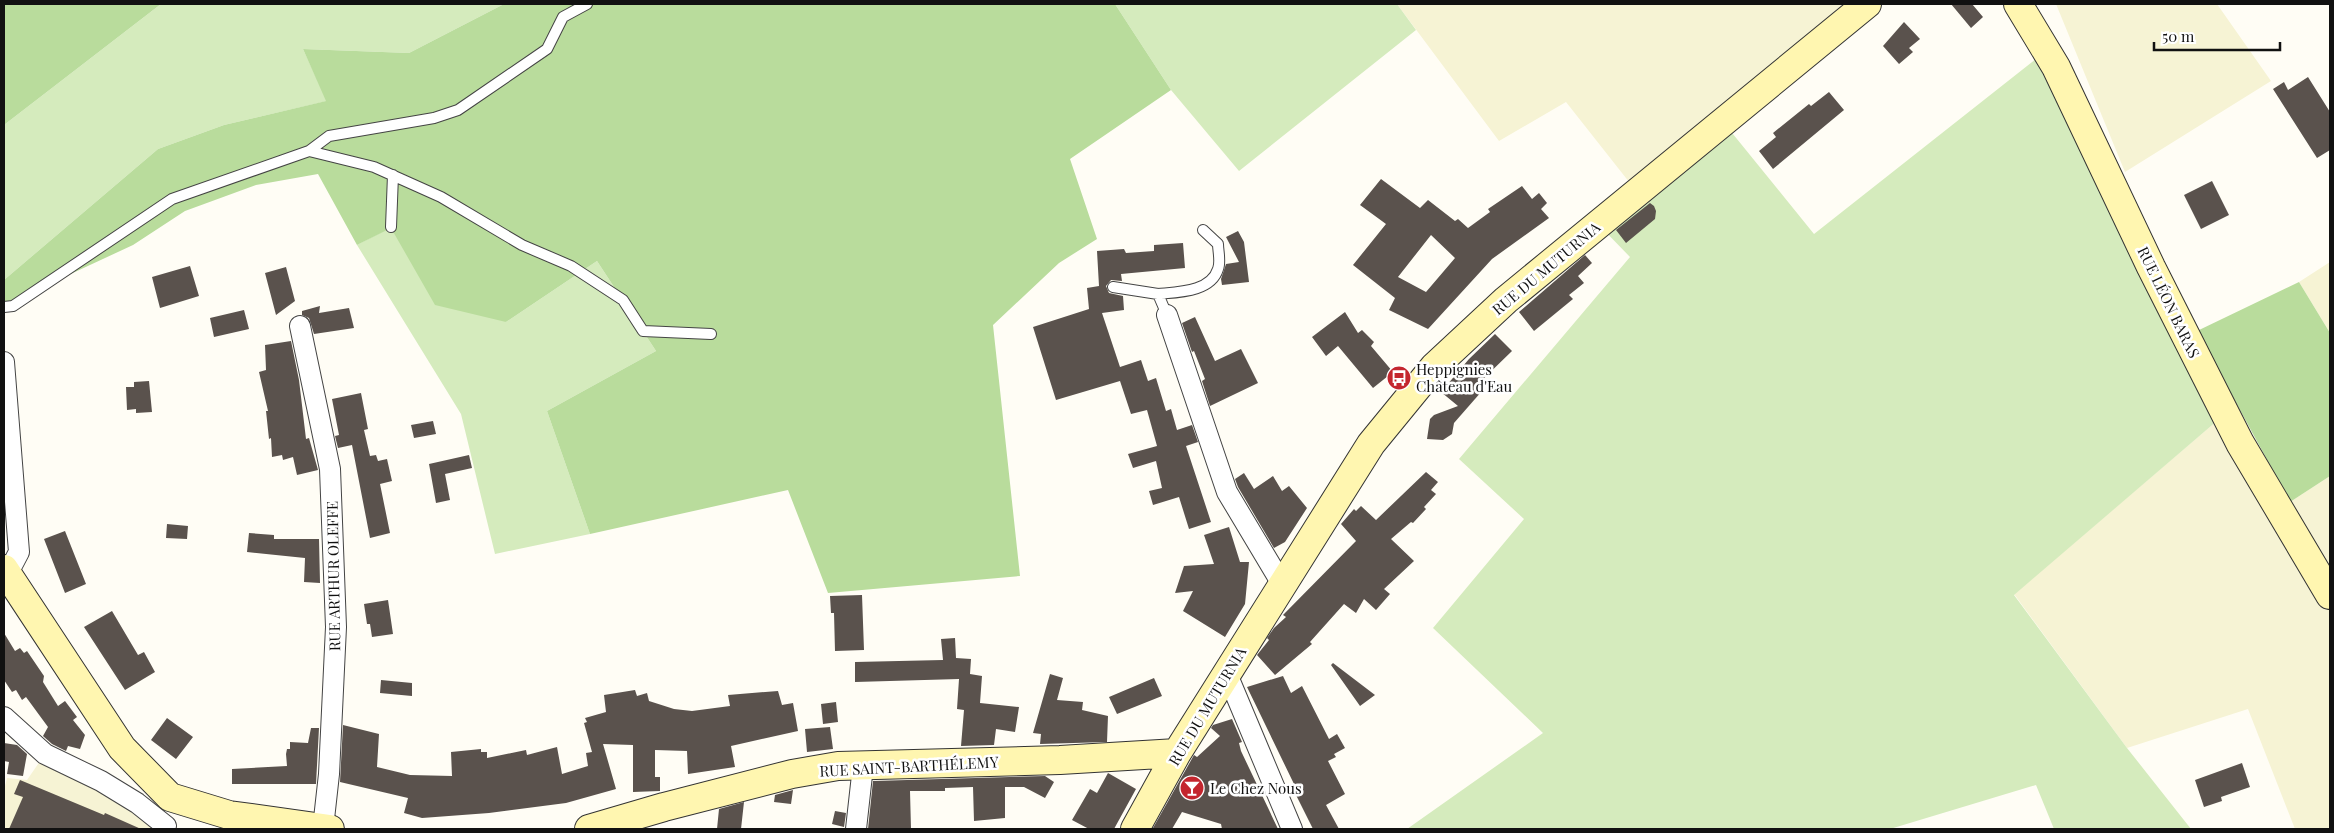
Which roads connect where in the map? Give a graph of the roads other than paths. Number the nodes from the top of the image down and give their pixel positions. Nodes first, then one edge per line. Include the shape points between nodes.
1 (586, 4) edge
2 (1867, 4) edge
3 (2018, 4) edge
4 (309, 151) junction
5 (393, 175) junction
6 (391, 228) dead end
7 (1203, 230) dead end
8 (1113, 288) dead end
9 (1158, 294) junction
10 (4, 307) edge
11 (1167, 315) joint
12 (300, 326) dead end
13 (711, 334) dead end
14 (4, 362) edge
15 (6, 571) edge
16 (1282, 584) junction
17 (2330, 595) edge
18 (1227, 674) junction
19 (4, 717) edge
20 (1178, 754) junction
21 (863, 766) junction
22 (170, 797) junction
23 (166, 828) edge
24 (327, 829) edge
25 (589, 829) edge
26 (856, 829) edge
27 (1135, 829) edge
28 (1292, 829) edge

1 - 4 lane via 563,17 547,49 458,110 434,118 329,136
2 - 16 street, RUE DU MUTURNIA via 1506,300 1434,367 1371,444
3 - 17 street, RUE LÉON BARAS via 2056,67 2151,267 2240,443
4 - 5 lane
4 - 10 lane via 172,199 13,306
5 - 6 lane
5 - 13 lane via 441,197 522,245 571,266 623,300 643,331
7 - 9 lane via 1218,244 1218,269 1207,283 1185,292
8 - 9 lane
9 - 11 lane
11 - 16 street via 1227,492
12 - 24 street, RUE ARTHUR OLEFFE via 330,469 336,627
14 - 15 street via 19,552
15 - 22 street, RUE ARTHUR OLEFFE via 122,748
16 - 18 street, RUE DU MUTURNIA
18 - 20 street, RUE DU MUTURNIA
18 - 28 street
19 - 23 street via 45,754 130,798
20 - 21 street, RUE SAINT-BARTHÉLEMY
20 - 27 street, RUE DU MUTURNIA
21 - 25 street, RUE SAINT-BARTHÉLEMY via 838,766 792,774
21 - 26 street
22 - 23 street
22 - 24 street, RUE ARTHUR OLEFFE via 229,815

